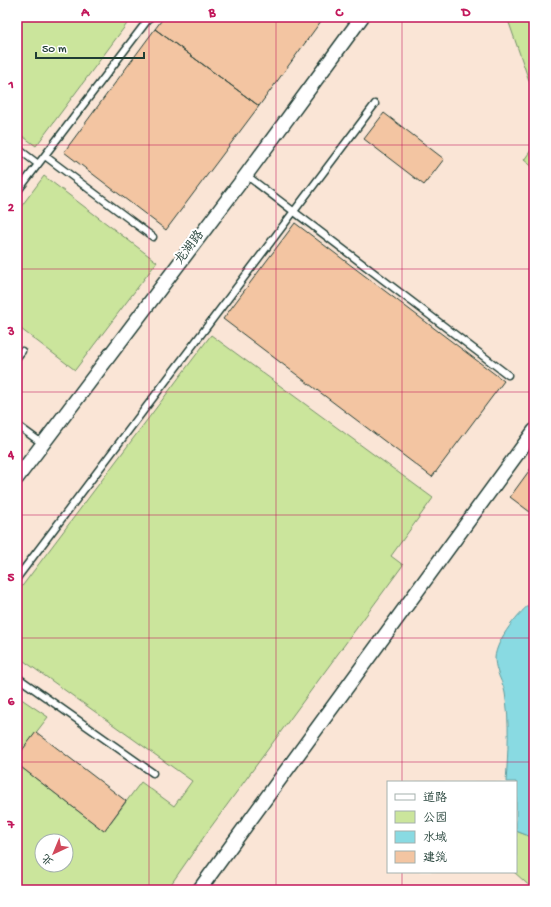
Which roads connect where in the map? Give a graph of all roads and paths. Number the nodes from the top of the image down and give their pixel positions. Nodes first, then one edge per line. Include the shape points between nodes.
1 (150, 17) edge
2 (362, 17) edge
3 (375, 104) dead end
4 (17, 148) edge
5 (45, 156) junction
6 (38, 164) junction
7 (246, 176) junction
8 (17, 192) edge
9 (294, 212) junction
10 (153, 237) dead end
11 (22, 351) dead end
12 (17, 357) edge
13 (508, 375) dead end
14 (17, 425) edge
15 (534, 431) edge
16 (42, 444) junction
17 (17, 478) edge
18 (17, 578) edge
19 (17, 677) edge
20 (153, 773) dead end
21 (199, 890) edge

1 - 5 lane
2 - 7 street, 龙湖路
3 - 9 lane
4 - 6 lane
5 - 6 lane
5 - 10 lane
6 - 8 lane
7 - 9 lane
7 - 16 street, 龙湖路
9 - 13 lane
9 - 18 lane
11 - 12 lane
14 - 16 lane
15 - 21 street
16 - 17 street, 龙湖路
19 - 20 lane

